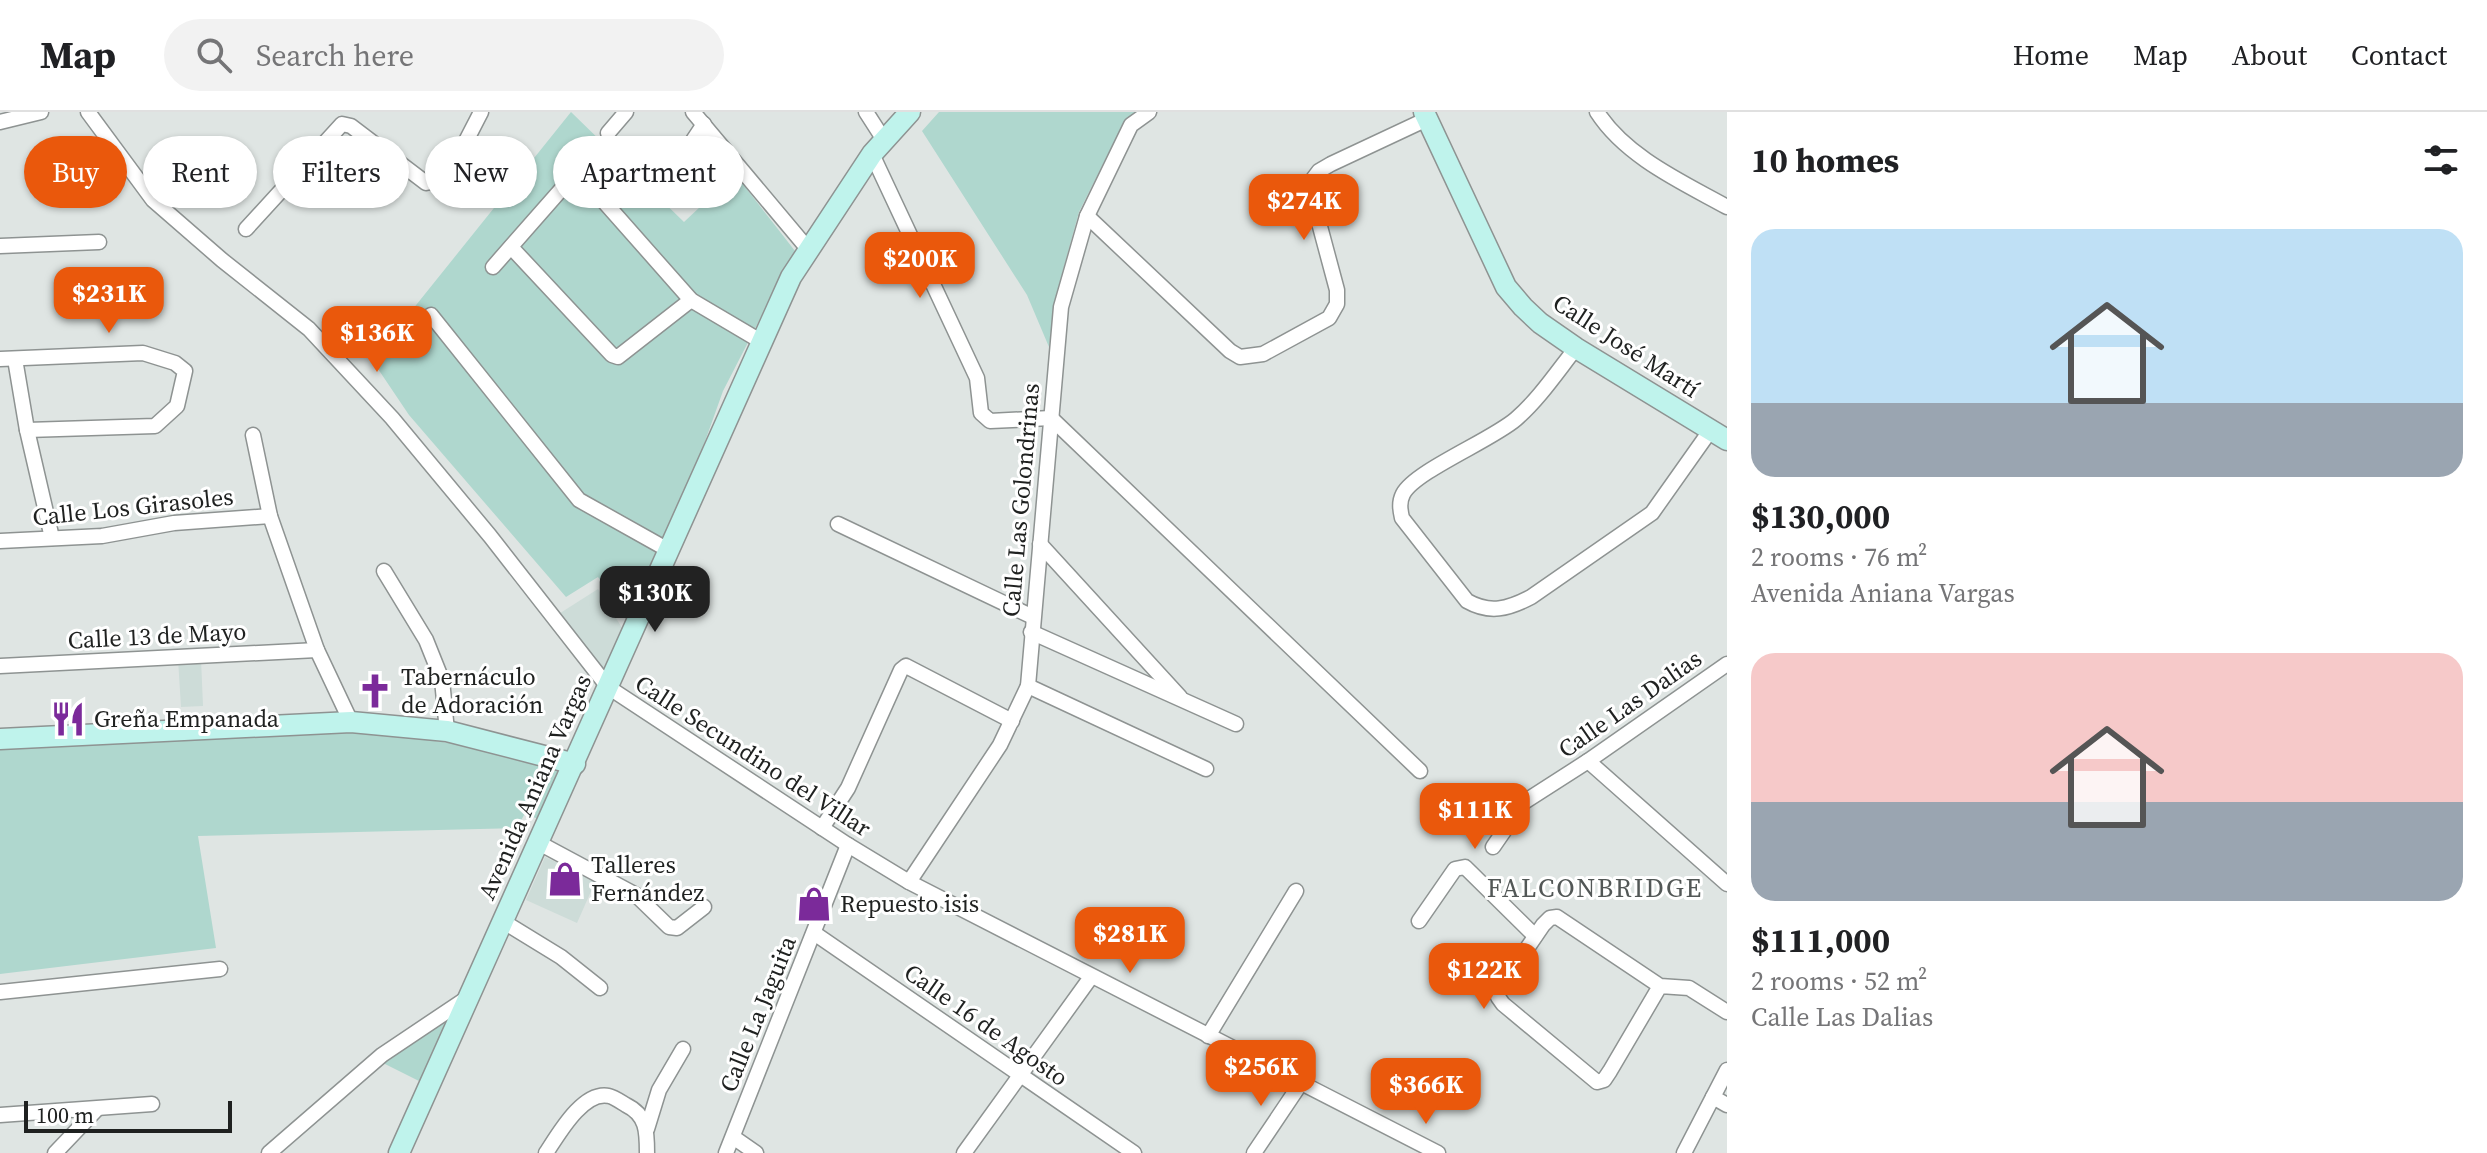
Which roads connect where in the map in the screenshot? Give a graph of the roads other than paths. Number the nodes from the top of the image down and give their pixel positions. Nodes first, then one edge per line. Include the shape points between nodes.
1 (41, 112) edge
2 (88, 112) edge
3 (481, 112) edge
4 (626, 112) edge
5 (693, 112) edge
6 (866, 112) edge
7 (910, 112) edge
8 (1149, 112) edge
9 (1597, 112) edge
10 (1426, 115) edge
11 (0, 122) edge
12 (704, 124) junction
13 (608, 133) dead end
14 (696, 136) edge
15 (878, 147) junction
16 (553, 199) edge
17 (1727, 207) edge
18 (610, 208) edge
19 (1087, 216) junction
20 (246, 229) dead end
21 (99, 242) dead end
22 (0, 246) edge
23 (511, 247) junction
24 (808, 249) junction
25 (493, 267) dead end
26 (691, 300) junction
27 (431, 315) dead end
28 (762, 342) junction
29 (1576, 348) junction
30 (7, 359) edge
31 (1051, 418) junction
32 (27, 430) junction
33 (253, 435) dead end
34 (1718, 436) edge
35 (270, 516) junction
36 (838, 524) dead end
37 (52, 538) junction
38 (0, 541) edge
39 (1040, 544) junction
40 (670, 551) junction
41 (384, 571) dead end
42 (1032, 625) junction
43 (317, 650) junction
44 (1727, 664) edge
45 (0, 666) edge
46 (1028, 686) junction
47 (608, 687) junction
48 (1184, 701) junction
49 (1012, 721) junction
50 (351, 722) junction
51 (1236, 724) dead end
52 (447, 731) junction
53 (0, 739) edge
54 (1588, 761) junction
55 (575, 764) junction
56 (1206, 769) dead end
57 (1420, 771) dead end
58 (822, 828) junction
59 (539, 843) junction
60 (848, 845) junction
61 (1493, 847) dead end
62 (909, 882) junction
63 (1727, 884) edge
64 (1296, 891) dead end
65 (704, 907) dead end
66 (1419, 921) dead end
67 (504, 922) junction
68 (814, 933) junction
69 (1535, 936) junction
70 (220, 969) dead end
71 (1091, 977) junction
72 (1660, 986) junction
73 (600, 988) dead end
74 (0, 992) edge
75 (470, 995) junction
76 (1727, 1012) edge
77 (1208, 1036) junction
78 (683, 1049) dead end
79 (1727, 1070) edge
80 (1020, 1076) junction
81 (1301, 1083) junction
82 (1713, 1097) junction
83 (152, 1104) dead end
84 (1727, 1105) edge
85 (97, 1109) junction
86 (0, 1115) edge
87 (647, 1129) junction
88 (1397, 1133) junction
89 (733, 1137) junction
90 (55, 1153) edge
91 (269, 1153) edge
92 (399, 1153) edge
93 (546, 1153) edge
94 (647, 1153) edge
95 (726, 1153) edge
96 (756, 1153) edge
97 (964, 1153) edge
98 (1134, 1153) edge
99 (1254, 1153) edge
100 (1407, 1153) edge
101 (1438, 1153) edge
102 (1684, 1153) edge

1 - 11 street
2 - 47 street, Calle Secundino del Villar via 153,200 309,329 392,418
3 - 20 street via 464,145 426,183 342,124
4 - 13 street
5 - 12 street
6 - 15 street
7 - 15 main road, Avenida Aniana Vargas
8 - 19 street, Calle Las Golondrinas via 1131,125
9 - 17 street via 1609,130 1659,169
10 - 19 street via 1319,171 1310,183 1337,304 1329,318 1263,354 1240,357 1230,351
10 - 29 main road, Calle José Martí via 1506,287 1540,323
12 - 14 street
12 - 24 street
15 - 24 main road, Avenida Aniana Vargas
15 - 31 street via 977,378 984,418
16 - 23 street
18 - 26 street
19 - 31 street, Calle Las Golondrinas via 1061,307
21 - 22 street
23 - 25 street
23 - 26 street via 618,357
24 - 28 main road, Avenida Aniana Vargas
26 - 28 street
27 - 40 street via 579,500
28 - 40 main road, Avenida Aniana Vargas
29 - 34 main road, Calle José Martí
29 - 34 street via 1512,422 1419,478 1402,494 1402,518 1467,601 1497,610 1531,597 1652,513
30 - 32 street
30 - 32 street via 143,353 185,371 177,406 155,426
31 - 39 street, Calle Las Golondrinas
31 - 57 street
32 - 37 street
33 - 35 street
35 - 37 street, Calle Los Girasoles
35 - 43 street
36 - 42 street
37 - 38 street, Calle Los Girasoles
39 - 42 street, Calle Las Golondrinas
39 - 48 street
40 - 47 main road, Avenida Aniana Vargas
41 - 52 street via 426,640 442,680
42 - 46 street, Calle Las Golondrinas
42 - 48 street
43 - 45 street, Calle 13 de Mayo
43 - 50 street
44 - 54 street, Calle Las Dalias
46 - 49 street, Calle Las Golondrinas
46 - 56 street
47 - 55 main road, Avenida Aniana Vargas
47 - 58 street, Calle Secundino del Villar
48 - 51 street
49 - 58 street via 906,666 848,788
49 - 62 street, Calle Las Golondrinas
50 - 52 main road
50 - 53 main road
52 - 55 main road
54 - 61 street, Calle Las Dalias via 1524,802
54 - 63 street
55 - 59 main road, Avenida Aniana Vargas
58 - 60 street, Calle Secundino del Villar
59 - 65 street via 636,895 669,927 677,928
59 - 67 main road, Avenida Aniana Vargas
60 - 62 street, Calle Secundino del Villar
60 - 68 street, Calle La Jaguita
62 - 71 street, Calle Secundino del Villar
64 - 77 street
66 - 69 street via 1460,866
67 - 73 street
67 - 75 main road, Avenida Aniana Vargas
68 - 80 street, Calle 16 de Agosto
68 - 89 street, Calle La Jaguita
69 - 72 street via 1557,917
69 - 72 street via 1498,997 1597,1082 1610,1071
70 - 74 street
71 - 77 street, Calle Secundino del Villar
71 - 80 street
72 - 76 street via 1689,988
75 - 91 street via 382,1055
75 - 92 main road, Avenida Aniana Vargas
77 - 81 street, Calle Secundino del Villar
78 - 87 street via 659,1090
79 - 82 street
80 - 97 street
80 - 98 street, Calle 16 de Agosto
81 - 88 street, Calle Secundino del Villar
81 - 99 street
82 - 84 street
82 - 102 street
83 - 85 street
85 - 86 street
85 - 90 street
87 - 93 street via 634,1109 609,1096 596,1096 567,1122
87 - 94 street
88 - 100 street
88 - 101 street, Calle Secundino del Villar
89 - 95 street, Calle La Jaguita
89 - 96 street

